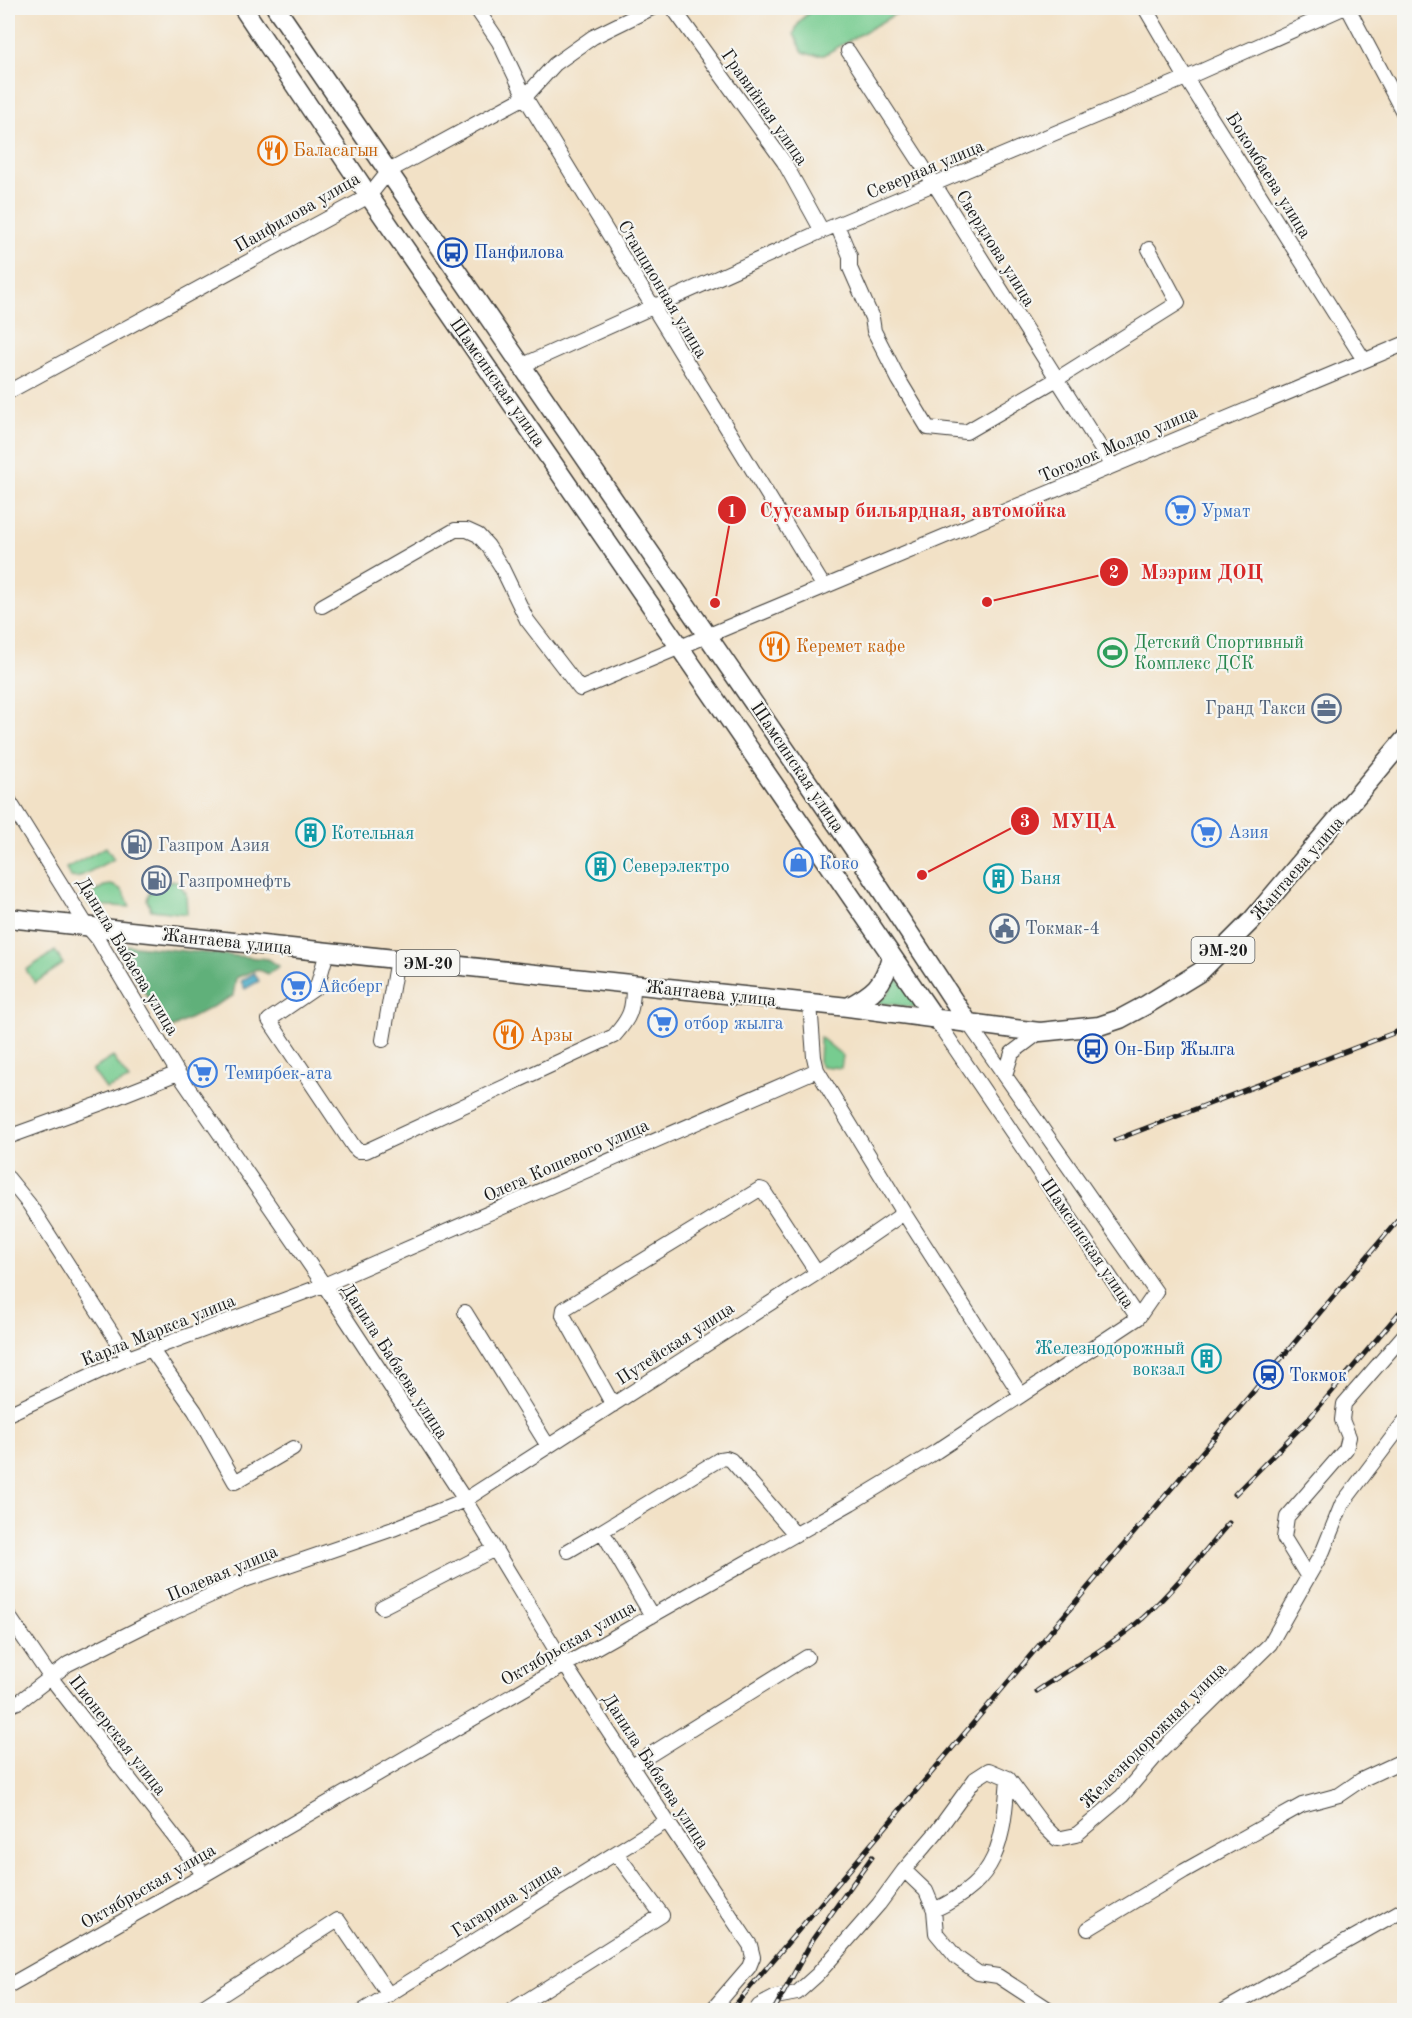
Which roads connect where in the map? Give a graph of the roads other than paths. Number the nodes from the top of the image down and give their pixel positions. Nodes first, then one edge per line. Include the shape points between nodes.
1 (243, 8) edge
2 (276, 8) edge
3 (476, 8) edge
4 (652, 8) edge
5 (673, 8) edge
6 (1145, 8) edge
7 (1346, 8) edge
8 (848, 51) dead end
9 (1186, 78) junction
10 (525, 97) junction
11 (1404, 114) edge
12 (389, 171) junction
13 (935, 185) junction
14 (369, 196) junction
15 (837, 225) junction
16 (822, 231) junction
17 (1149, 249) dead end
18 (653, 307) junction
19 (1404, 344) edge
20 (1364, 360) junction
21 (521, 366) junction
22 (1057, 379) junction
23 (8, 392) edge
24 (1112, 466) junction
25 (824, 587) junction
26 (322, 606) dead end
27 (706, 636) junction
28 (680, 647) junction
29 (1404, 740) edge
30 (8, 799) edge
31 (8, 918) edge
32 (87, 926) junction
33 (327, 952) junction
34 (891, 957) junction
35 (397, 959) junction
36 (633, 985) junction
37 (810, 1003) junction
38 (848, 1007) junction
39 (936, 1020) junction
40 (969, 1024) junction
41 (1040, 1032) junction
42 (383, 1040) dead end
43 (817, 1070) junction
44 (177, 1073) junction
45 (1005, 1075) junction
46 (8, 1137) edge
47 (8, 1178) edge
48 (904, 1213) junction
49 (817, 1273) junction
50 (326, 1284) junction
51 (465, 1312) dead end
52 (1138, 1317) junction
53 (1400, 1340) edge
54 (151, 1349) junction
55 (128, 1358) junction
56 (1404, 1358) edge
57 (1021, 1395) junction
58 (613, 1404) junction
59 (8, 1414) edge
60 (1404, 1422) edge
61 (549, 1446) junction
62 (293, 1448) dead end
63 (465, 1500) junction
64 (602, 1531) junction
65 (795, 1534) junction
66 (493, 1550) junction
67 (568, 1551) dead end
68 (1308, 1577) junction
69 (382, 1607) dead end
70 (8, 1615) edge
71 (652, 1616) junction
72 (807, 1657) dead end
73 (565, 1665) junction
74 (51, 1678) junction
75 (8, 1706) edge
76 (1404, 1760) edge
77 (632, 1766) junction
78 (1008, 1778) junction
79 (667, 1821) junction
80 (616, 1852) junction
81 (904, 1870) junction
82 (204, 1875) junction
83 (1404, 1909) edge
84 (934, 1910) junction
85 (1088, 1929) dead end
86 (8, 1986) edge
87 (389, 1995) junction
88 (203, 2007) dead end
89 (364, 2010) edge
90 (512, 2010) edge
91 (712, 2010) edge
92 (756, 2010) edge
93 (1050, 2010) edge
94 (1225, 2010) edge

1 - 14 main road, Шамсинская улица
2 - 12 main road, Шамсинская улица
3 - 10 street, Станционная улица via 499,42
4 - 10 street, Панфилова улица via 593,37 555,64
5 - 16 street, Гравийная улица via 784,162
6 - 9 street, Бокомбаева улица
7 - 9 street, Северная улица
7 - 11 street
8 - 13 street, Свердлова улица
9 - 13 street, Северная улица
9 - 20 street, Бокомбаева улица
10 - 12 street, Панфилова улица
10 - 18 street, Станционная улица
12 - 14 street, Панфилова улица
12 - 21 main road, Шамсинская улица
13 - 15 street, Северная улица
13 - 22 street, Свердлова улица
14 - 23 street, Панфилова улица
14 - 28 main road, Шамсинская улица
15 - 16 street, Северная улица
15 - 22 street via 874,331 928,428 966,432
16 - 18 street, Северная улица
17 - 22 street via 1178,303
18 - 21 street, Северная улица
18 - 25 street, Станционная улица
19 - 20 street, Тоголок Молдо улица
20 - 24 street, Тоголок Молдо улица
21 - 27 main road, Шамсинская улица
22 - 24 street, Свердлова улица
24 - 25 street, Тоголок Молдо улица
25 - 27 street, Тоголок Молдо улица
26 - 28 street, Тоголок Молдо улица via 455,530 467,530 488,546 527,620 580,689
27 - 28 street, Тоголок Молдо улица
27 - 40 main road, Шамсинская улица
28 - 34 main road, Шамсинская улица
29 - 41 main road, Жантаева улица / ЭМ-20 via 1252,920 1200,972 1120,1019 1099,1026
30 - 32 street, Данила Бабаева улица
31 - 32 main road, Жантаева улица / ЭМ-20
32 - 33 main road, Жантаева улица / ЭМ-20
32 - 44 street, Данила Бабаева улица
33 - 35 main road, Жантаева улица / ЭМ-20
33 - 36 street via 317,987 268,1020 358,1151 366,1151 614,1036 633,1007
34 - 38 main road via 878,988
34 - 39 main road, Шамсинская улица
35 - 36 main road, Жантаева улица / ЭМ-20
35 - 42 street
36 - 37 main road, Жантаева улица / ЭМ-20
37 - 38 main road, Жантаева улица / ЭМ-20
37 - 43 street
38 - 39 main road, Жантаева улица / ЭМ-20
39 - 40 main road, Жантаева улица / ЭМ-20
39 - 52 street, Шамсинская улица
40 - 41 main road, Жантаева улица / ЭМ-20
40 - 45 street, Шамсинская улица
41 - 45 street via 1012,1053
43 - 48 street
43 - 50 street, Олега Кошевого улица
44 - 46 street
44 - 50 street, Данила Бабаева улица
45 - 52 street, Шамсинская улица via 1156,1292
47 - 55 street via 29,1204
48 - 49 street, Путейская улица
48 - 57 street
49 - 58 street, Путейская улица
49 - 58 street via 760,1189 564,1309 563,1315
50 - 54 street, Карла Маркса улица
50 - 63 street, Данила Бабаева улица
51 - 61 street
52 - 57 street, Октябрьская улица
53 - 56 street
53 - 68 street via 1344,1404 1342,1420 1349,1437 1346,1449 1287,1518 1284,1538
54 - 55 street, Карла Маркса улица
54 - 62 street via 195,1411 235,1482
55 - 59 street, Карла Маркса улица
57 - 65 street, Октябрьская улица via 938,1451
58 - 61 street, Путейская улица
60 - 68 street, Железнодорожная улица via 1342,1504
61 - 63 street, Путейская улица
63 - 66 street, Данила Бабаева улица
63 - 74 street, Полевая улица via 242,1581 68,1664
64 - 65 street via 726,1458
64 - 67 street
64 - 71 street
65 - 71 street, Октябрьская улица
66 - 69 street
66 - 73 street, Данила Бабаева улица
68 - 78 street, Железнодорожная улица via 1269,1644 1156,1756 1122,1796 1076,1834 1057,1839
70 - 74 street, Пионерская улица
71 - 73 street, Октябрьская улица
72 - 77 street
73 - 77 street, Данила Бабаева улица
73 - 82 street, Октябрьская улица
74 - 75 street, Полевая улица
74 - 82 street, Пионерская улица
76 - 85 street via 1339,1795 1302,1805
77 - 79 street, Данила Бабаева улица
78 - 81 street via 989,1770 975,1779
78 - 84 street via 1005,1820 995,1857 977,1884
79 - 80 street, Гагарина улица
79 - 91 street, Данила Бабаева улица via 750,1945 753,1957
80 - 87 street, Гагарина улица
80 - 90 street via 662,1915
81 - 84 street via 926,1891
81 - 92 street via 817,1975 797,1992 776,1997
82 - 86 street, Октябрьская улица
83 - 94 street
84 - 93 street via 936,1933 956,1957 978,1973 998,1976
87 - 88 street via 338,1920
87 - 89 street, Гагарина улица

